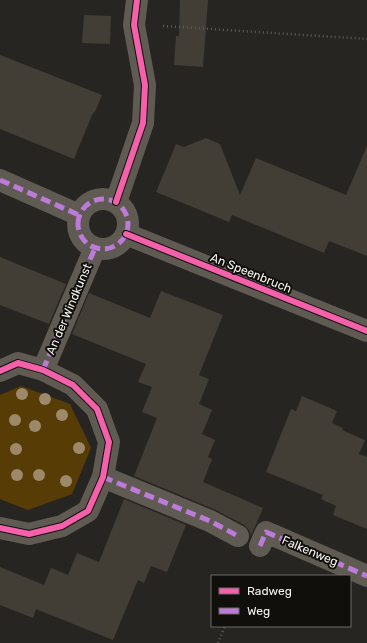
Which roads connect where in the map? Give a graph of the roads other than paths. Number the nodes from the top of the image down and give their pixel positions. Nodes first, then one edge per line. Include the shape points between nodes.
1 (136, 0) edge
2 (0, 180) edge
3 (116, 202) junction
4 (79, 214) junction
5 (126, 234) junction
6 (95, 248) junction
7 (367, 331) edge
8 (43, 370) junction
9 (0, 371) edge
10 (103, 477) junction
11 (0, 528) edge
12 (238, 536) dead end
13 (260, 546) dead end
14 (367, 576) edge

1 - 3 street via 134,25 145,85 142,123
2 - 4 street
3 - 4 street via 99,199 84,207
3 - 5 street via 125,213 128,227
4 - 6 street, An der Windkunst via 77,223 82,238
5 - 6 street, An der Windkunst via 110,248
5 - 7 street, An Speenbruch
6 - 8 street, An der Windkunst
8 - 9 street, An der Windkunst via 18,363
8 - 10 street, An der Windkunst via 73,385 97,408 109,442
10 - 11 street, An der Windkunst via 88,512 62,526 29,534
10 - 12 street via 210,521
13 - 14 street, Falkenweg via 266,532

